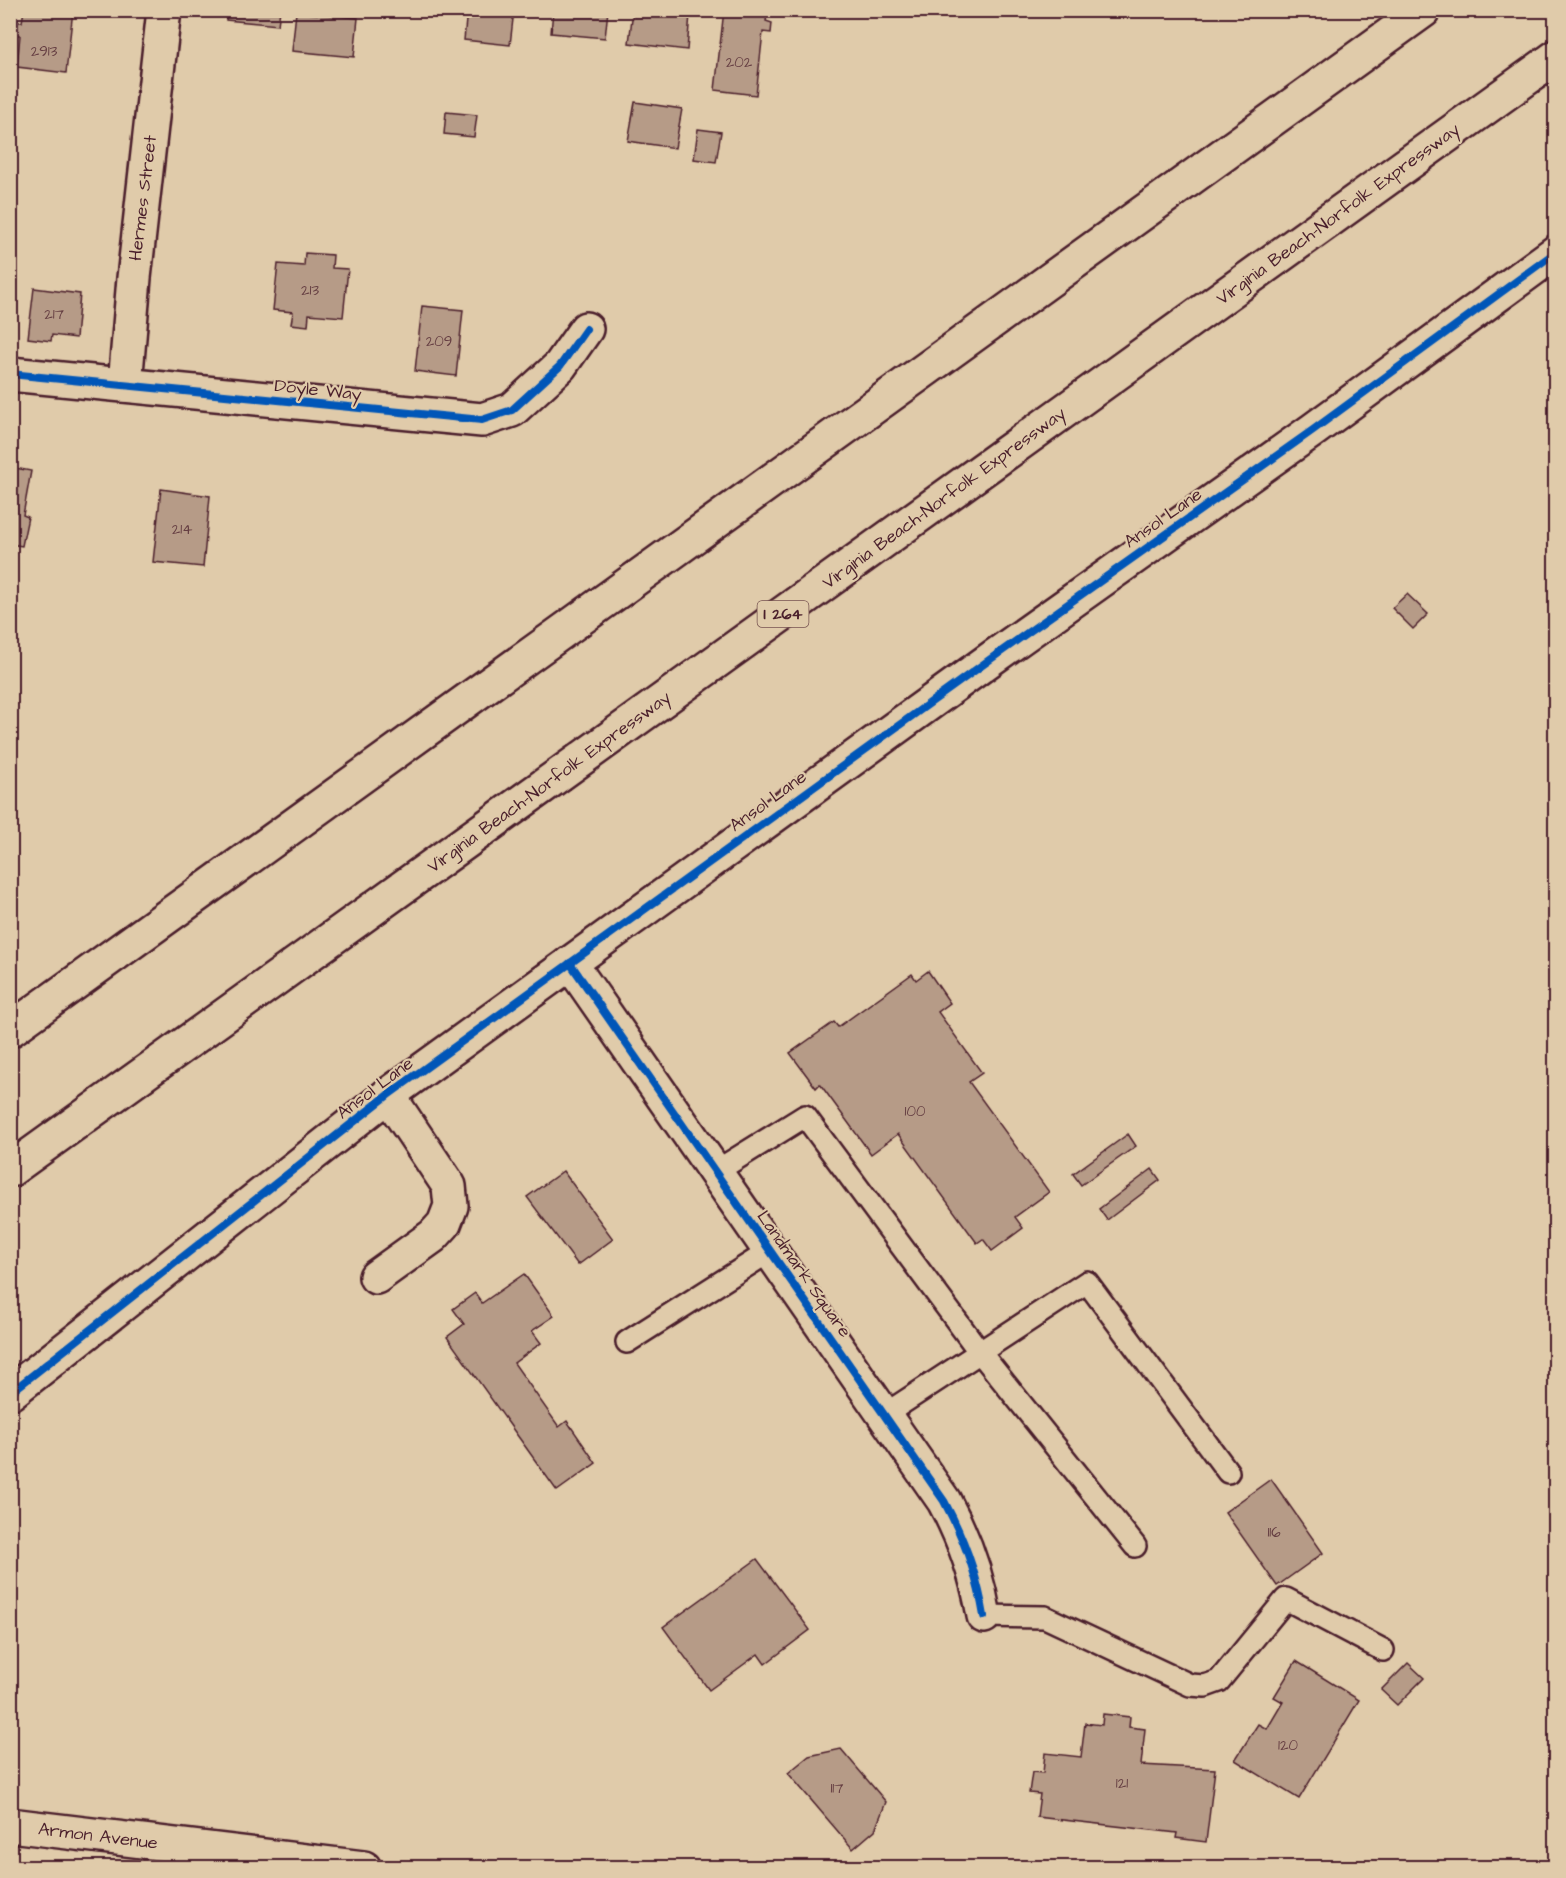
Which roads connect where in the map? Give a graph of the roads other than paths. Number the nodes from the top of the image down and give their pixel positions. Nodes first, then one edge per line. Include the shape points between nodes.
1 (164, 10) edge
2 (1424, 10) edge
3 (1556, 57) edge
4 (1556, 252) edge
5 (586, 330) dead end
6 (10, 374) edge
7 (125, 385) junction
8 (570, 963) junction
9 (10, 1030) edge
10 (388, 1095) junction
11 (10, 1170) edge
12 (715, 1172) junction
13 (770, 1251) junction
14 (376, 1277) dead end
15 (627, 1342) dead end
16 (979, 1351) junction
17 (10, 1393) edge
18 (884, 1415) junction
19 (1228, 1472) dead end
20 (1135, 1546) dead end
21 (984, 1616) joint
22 (1383, 1650) dead end
23 (10, 1826) edge
24 (364, 1868) edge

1 - 7 main road, Hermes Street
2 - 9 main road
3 - 11 main road, Virginia Beach-Norfolk Expressway / I 264
4 - 8 main road, Ansol Lane
5 - 7 main road, Doyle Way via 560,366 512,410 482,420
6 - 7 main road, Doyle Way
8 - 10 main road, Ansol Lane
8 - 12 main road, Landmark Square
10 - 14 main road via 449,1186 452,1206 433,1236
10 - 17 main road, Ansol Lane
12 - 13 main road, Landmark Square
12 - 16 lane via 805,1116
13 - 15 lane
13 - 18 main road, Landmark Square
16 - 18 lane
16 - 19 lane via 1088,1282
16 - 20 lane
18 - 21 main road, Landmark Square via 944,1501 962,1534
21 - 22 lane via 1045,1617 1190,1685 1220,1681 1286,1599
23 - 24 main road, Armon Avenue

